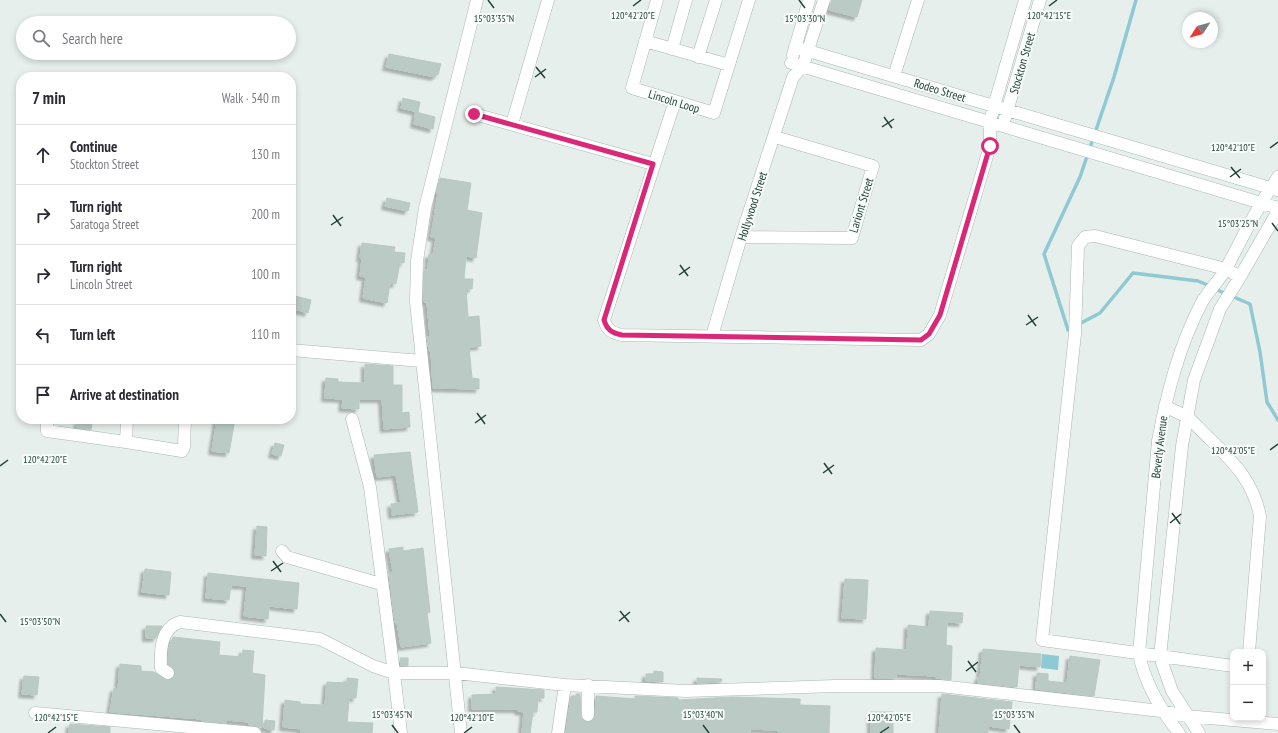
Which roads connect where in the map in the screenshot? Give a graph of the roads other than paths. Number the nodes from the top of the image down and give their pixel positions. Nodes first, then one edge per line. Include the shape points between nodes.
1 (477, 0) edge
2 (548, 0) edge
3 (657, 0) edge
4 (686, 0) edge
5 (716, 0) edge
6 (749, 0) edge
7 (809, 0) edge
8 (824, 0) edge
9 (918, 0) edge
10 (1025, 0) edge
11 (1040, 0) edge
12 (645, 41) junction
13 (795, 46) junction
14 (672, 49) junction
15 (809, 51) junction
16 (698, 57) junction
17 (791, 63) junction
18 (729, 65) junction
19 (803, 66) junction
20 (894, 76) junction
21 (793, 77) junction
22 (675, 101) junction
23 (994, 106) junction
24 (1008, 110) junction
25 (474, 114) dead end
26 (990, 122) junction
27 (512, 124) junction
28 (1003, 126) junction
29 (775, 137) junction
30 (990, 146) junction
31 (653, 164) junction
32 (1278, 177) edge
33 (1274, 189) edge
34 (1260, 202) junction
35 (1278, 209) edge
36 (741, 237) junction
37 (1226, 269) junction
38 (1240, 277) junction
39 (712, 336) junction
40 (296, 350) edge
41 (421, 361) junction
42 (1165, 406) junction
43 (1186, 417) junction
44 (352, 419) dead end
45 (47, 424) edge
46 (126, 424) edge
47 (185, 424) edge
48 (126, 442) junction
49 (282, 551) dead end
50 (381, 584) junction
51 (1249, 649) edge
52 (1139, 654) junction
53 (1160, 657) junction
54 (1230, 666) edge
55 (168, 673) dead end
56 (394, 673) junction
57 (456, 673) junction
58 (564, 684) junction
59 (588, 685) junction
60 (1161, 711) junction
61 (35, 713) dead end
62 (588, 715) dead end
63 (1186, 716) junction
64 (1278, 724) edge
65 (255, 733) edge
66 (401, 733) edge
67 (461, 733) edge
68 (558, 733) edge
69 (1179, 733) edge
70 (1199, 733) edge

1 - 41 street via 421,232 416,302
2 - 27 street
3 - 12 street, Lincoln Loop
4 - 14 street
5 - 16 street
6 - 18 street, Lincoln Loop
7 - 13 street
8 - 15 street
9 - 20 street
10 - 23 street, Stockton Street
11 - 24 street, Stockton Street
12 - 14 street
12 - 22 street, Lincoln Loop via 632,88
13 - 15 street, Rodeo Street
13 - 17 street
14 - 16 street
15 - 19 street
15 - 20 street, Rodeo Street
16 - 18 street
17 - 19 street, Rodeo Street
17 - 21 street
18 - 22 street, Lincoln Loop via 714,113
19 - 21 street
19 - 26 street, Rodeo Street
20 - 23 street, Rodeo Street
21 - 29 street, Hollywood Street
22 - 31 street
23 - 24 street, Rodeo Street
23 - 26 street, Stockton Street
24 - 28 street, Stockton Street
24 - 33 street, Rodeo Street
25 - 27 street
26 - 28 street, Rodeo Street
26 - 30 street, Stockton Street
27 - 31 street
28 - 30 street, Stockton Street
28 - 34 street, Rodeo Street
29 - 36 street, Hollywood Street
29 - 36 street, Lariont Street via 873,166 852,238
30 - 39 street via 940,315 929,334 921,340
31 - 39 street via 604,320 607,328 622,335
32 - 33 street, Beverly Avenue
33 - 34 street, Beverly Avenue
34 - 35 street
34 - 37 street, Beverly Avenue
35 - 38 street, Beverly Avenue
36 - 39 street, Hollywood Street
37 - 38 street
37 - 42 street, Beverly Avenue via 1203,301 1175,367
37 - 52 street via 1095,236 1085,238 1078,246 1075,334 1042,640
38 - 43 street, Beverly Avenue via 1220,308 1194,380
40 - 41 street
41 - 57 street
42 - 43 street
42 - 52 street, Beverly Avenue via 1158,441
43 - 51 street via 1241,472 1258,503 1260,516
43 - 53 street, Beverly Avenue
44 - 50 street via 370,487
45 - 48 street via 47,431
46 - 48 street
47 - 48 street via 182,450
49 - 50 street via 287,557
50 - 56 street
52 - 53 street
52 - 60 street, Beverly Avenue via 1142,669
53 - 54 street
53 - 63 street, Beverly Avenue via 1172,691
55 - 56 street via 161,668 164,635 172,624 180,622 320,639 373,666
56 - 57 street
56 - 66 street
57 - 58 street
57 - 67 street
58 - 59 street
58 - 68 street
59 - 60 street via 686,691 835,686 940,686
59 - 62 street
60 - 63 street
60 - 69 street, Beverly Avenue
61 - 65 street
63 - 64 street
63 - 70 street, Beverly Avenue

